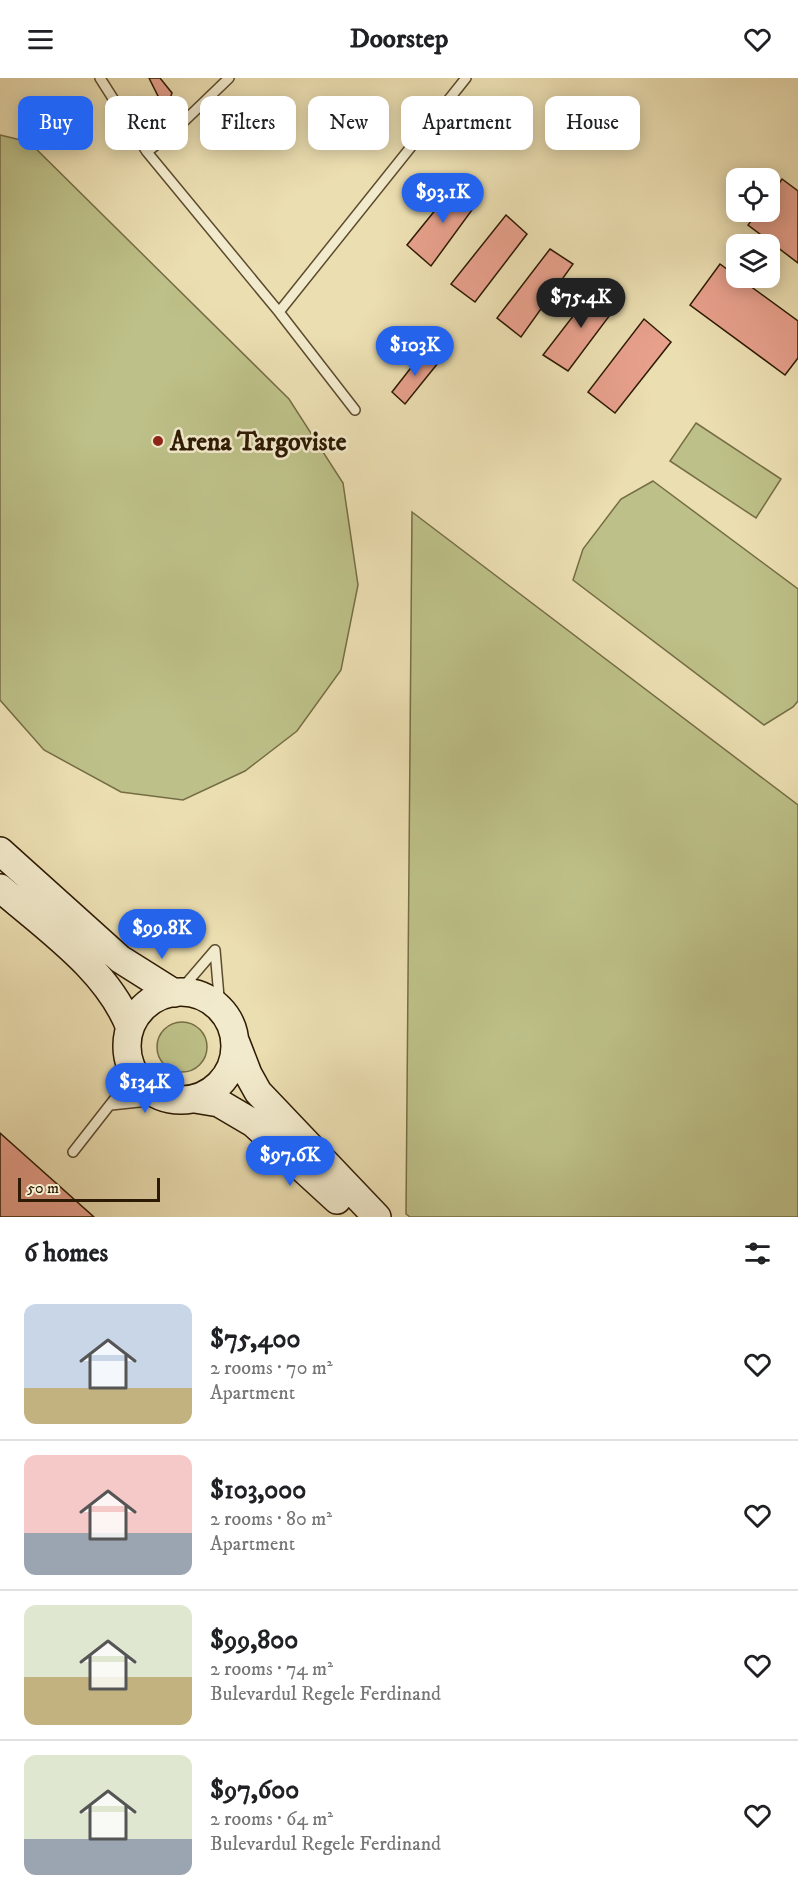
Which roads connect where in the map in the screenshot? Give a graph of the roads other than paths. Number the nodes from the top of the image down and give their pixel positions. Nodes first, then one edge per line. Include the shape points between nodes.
1 (100, 78) edge
2 (229, 78) edge
3 (466, 78) edge
4 (147, 152) junction
5 (279, 312) junction
6 (355, 410) dead end
7 (0, 851) edge
8 (0, 888) edge
9 (176, 993) junction
10 (220, 1009) junction
11 (130, 1028) junction
12 (234, 1036) junction
13 (134, 1074) junction
14 (167, 1099) junction
15 (195, 1099) junction
16 (111, 1105) junction
17 (73, 1152) dead end
18 (356, 1217) edge
19 (377, 1217) edge

1 - 4 lane
2 - 4 lane
3 - 5 lane
4 - 5 lane
5 - 6 lane
7 - 9 main road via 127,964
8 - 11 main road via 103,979
9 - 10 main road via 207,999
9 - 10 lane via 215,950
9 - 11 main road via 149,1002
10 - 12 main road
11 - 13 main road via 128,1059
12 - 15 main road via 231,1069 222,1082
12 - 19 main road via 258,1092
13 - 14 main road via 154,1093
13 - 16 lane
14 - 15 main road
14 - 16 lane
15 - 18 main road via 219,1103 253,1123
16 - 17 lane

